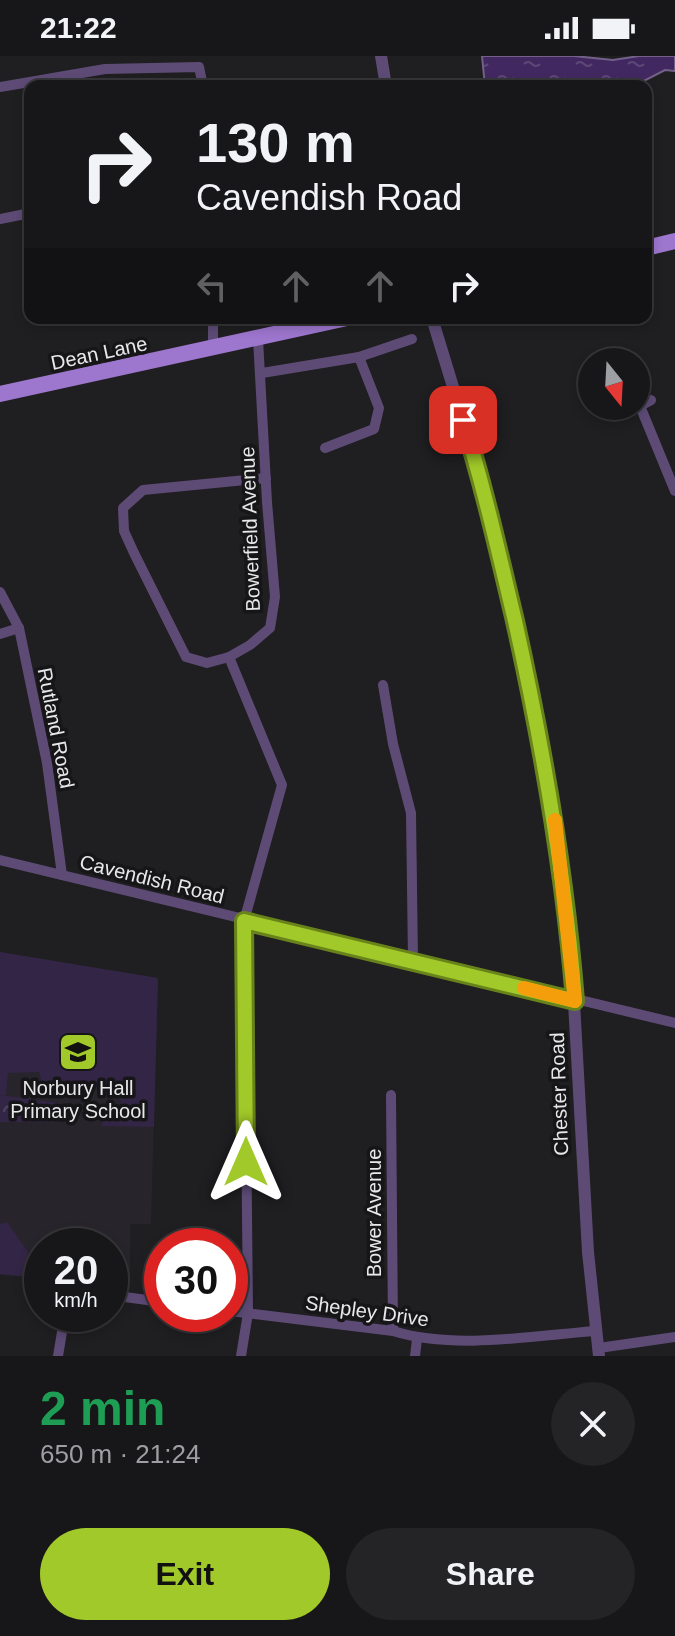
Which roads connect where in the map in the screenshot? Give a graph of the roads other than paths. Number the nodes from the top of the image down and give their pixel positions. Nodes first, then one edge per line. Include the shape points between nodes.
1 (381, 56) edge
2 (41, 80) edge
3 (202, 80) edge
4 (385, 80) edge
5 (24, 83) edge
6 (0, 87) edge
7 (24, 214) edge
8 (0, 219) edge
9 (675, 241) edge
10 (652, 247) edge
11 (213, 324) edge
12 (322, 324) edge
13 (434, 324) edge
14 (258, 339) junction
15 (412, 339) dead end
16 (213, 349) junction
17 (359, 357) junction
18 (262, 373) junction
19 (0, 394) edge
20 (646, 420) edge
21 (325, 448) dead end
22 (266, 478) junction
23 (675, 491) edge
24 (0, 592) edge
25 (19, 628) junction
26 (0, 634) edge
27 (229, 657) junction
28 (383, 685) dead end
29 (0, 860) edge
30 (62, 875) junction
31 (244, 921) junction
32 (413, 961) junction
33 (575, 1001) junction
34 (675, 1023) edge
35 (391, 1095) dead end
36 (247, 1228) edge
37 (248, 1313) edge
38 (393, 1331) junction
39 (595, 1331) junction
40 (62, 1332) edge
41 (245, 1332) edge
42 (675, 1337) edge
43 (417, 1339) junction
44 (599, 1352) edge
45 (58, 1356) edge
46 (241, 1356) edge
47 (415, 1356) edge

1 - 4 street
2 - 3 street via 105,69 199,67
5 - 6 street
7 - 8 street
9 - 10 main road
11 - 16 street
12 - 14 main road, Dean Lane
13 - 33 street, Chester Road via 482,482 524,662 554,813
14 - 16 main road, Dean Lane
14 - 18 street, Bowerfield Avenue
15 - 17 street
16 - 19 main road, Dean Lane
17 - 18 street
17 - 21 street via 379,408 374,429
18 - 22 street, Bowerfield Avenue
20 - 23 street
22 - 27 street, Bowerfield Avenue via 275,597 270,628
22 - 27 street via 143,490 123,508 124,531 186,657 207,663
24 - 25 street, Rutland Road
25 - 26 street
25 - 30 street, Rutland Road via 47,763
27 - 31 street via 282,785
28 - 32 street via 411,813
29 - 30 street, Cavendish Road
30 - 31 street, Cavendish Road
31 - 32 street, Cavendish Road
31 - 36 street
32 - 33 street, Cavendish Road
33 - 34 street, Cavendish Road
33 - 39 street, Chester Road
35 - 38 street, Bower Avenue
37 - 38 street, Shepley Drive
38 - 43 street, Shepley Drive
39 - 43 street, Shepley Drive
39 - 44 street, Chester Road
40 - 45 street
41 - 46 street
42 - 44 street
43 - 47 street

